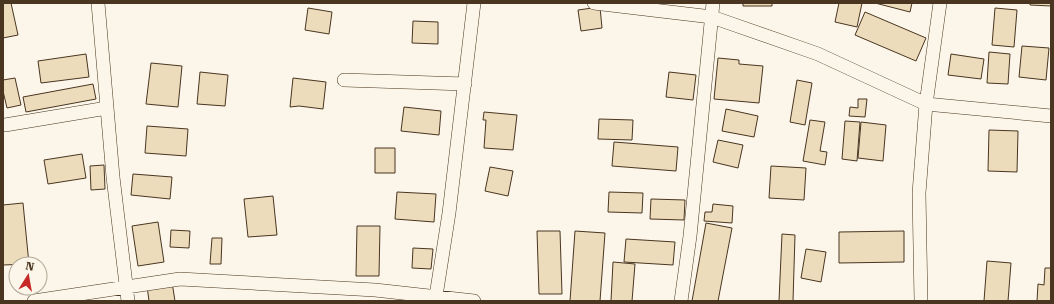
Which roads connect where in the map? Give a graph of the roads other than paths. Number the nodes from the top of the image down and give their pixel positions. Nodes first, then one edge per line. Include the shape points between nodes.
1 (98, 3) edge
2 (474, 3) edge
3 (594, 3) edge
4 (713, 3) edge
5 (940, 3) edge
6 (712, 17) junction
7 (344, 80) dead end
8 (464, 84) junction
9 (926, 104) junction
10 (107, 108) junction
11 (1051, 116) edge
12 (5, 125) dead end
13 (127, 286) junction
14 (375, 296) edge
15 (436, 296) junction
16 (34, 301) edge
17 (128, 301) edge
18 (474, 301) edge
19 (681, 301) edge
20 (921, 301) edge

1 - 10 street
2 - 8 street
3 - 6 street
4 - 6 street
5 - 9 street
6 - 9 street via 818,54
6 - 19 street
7 - 8 street
8 - 15 street via 449,213
9 - 11 street
9 - 20 street via 919,193
10 - 12 street
10 - 13 street
13 - 14 street via 180,279
13 - 16 street
13 - 17 street
14 - 15 street
15 - 18 street

